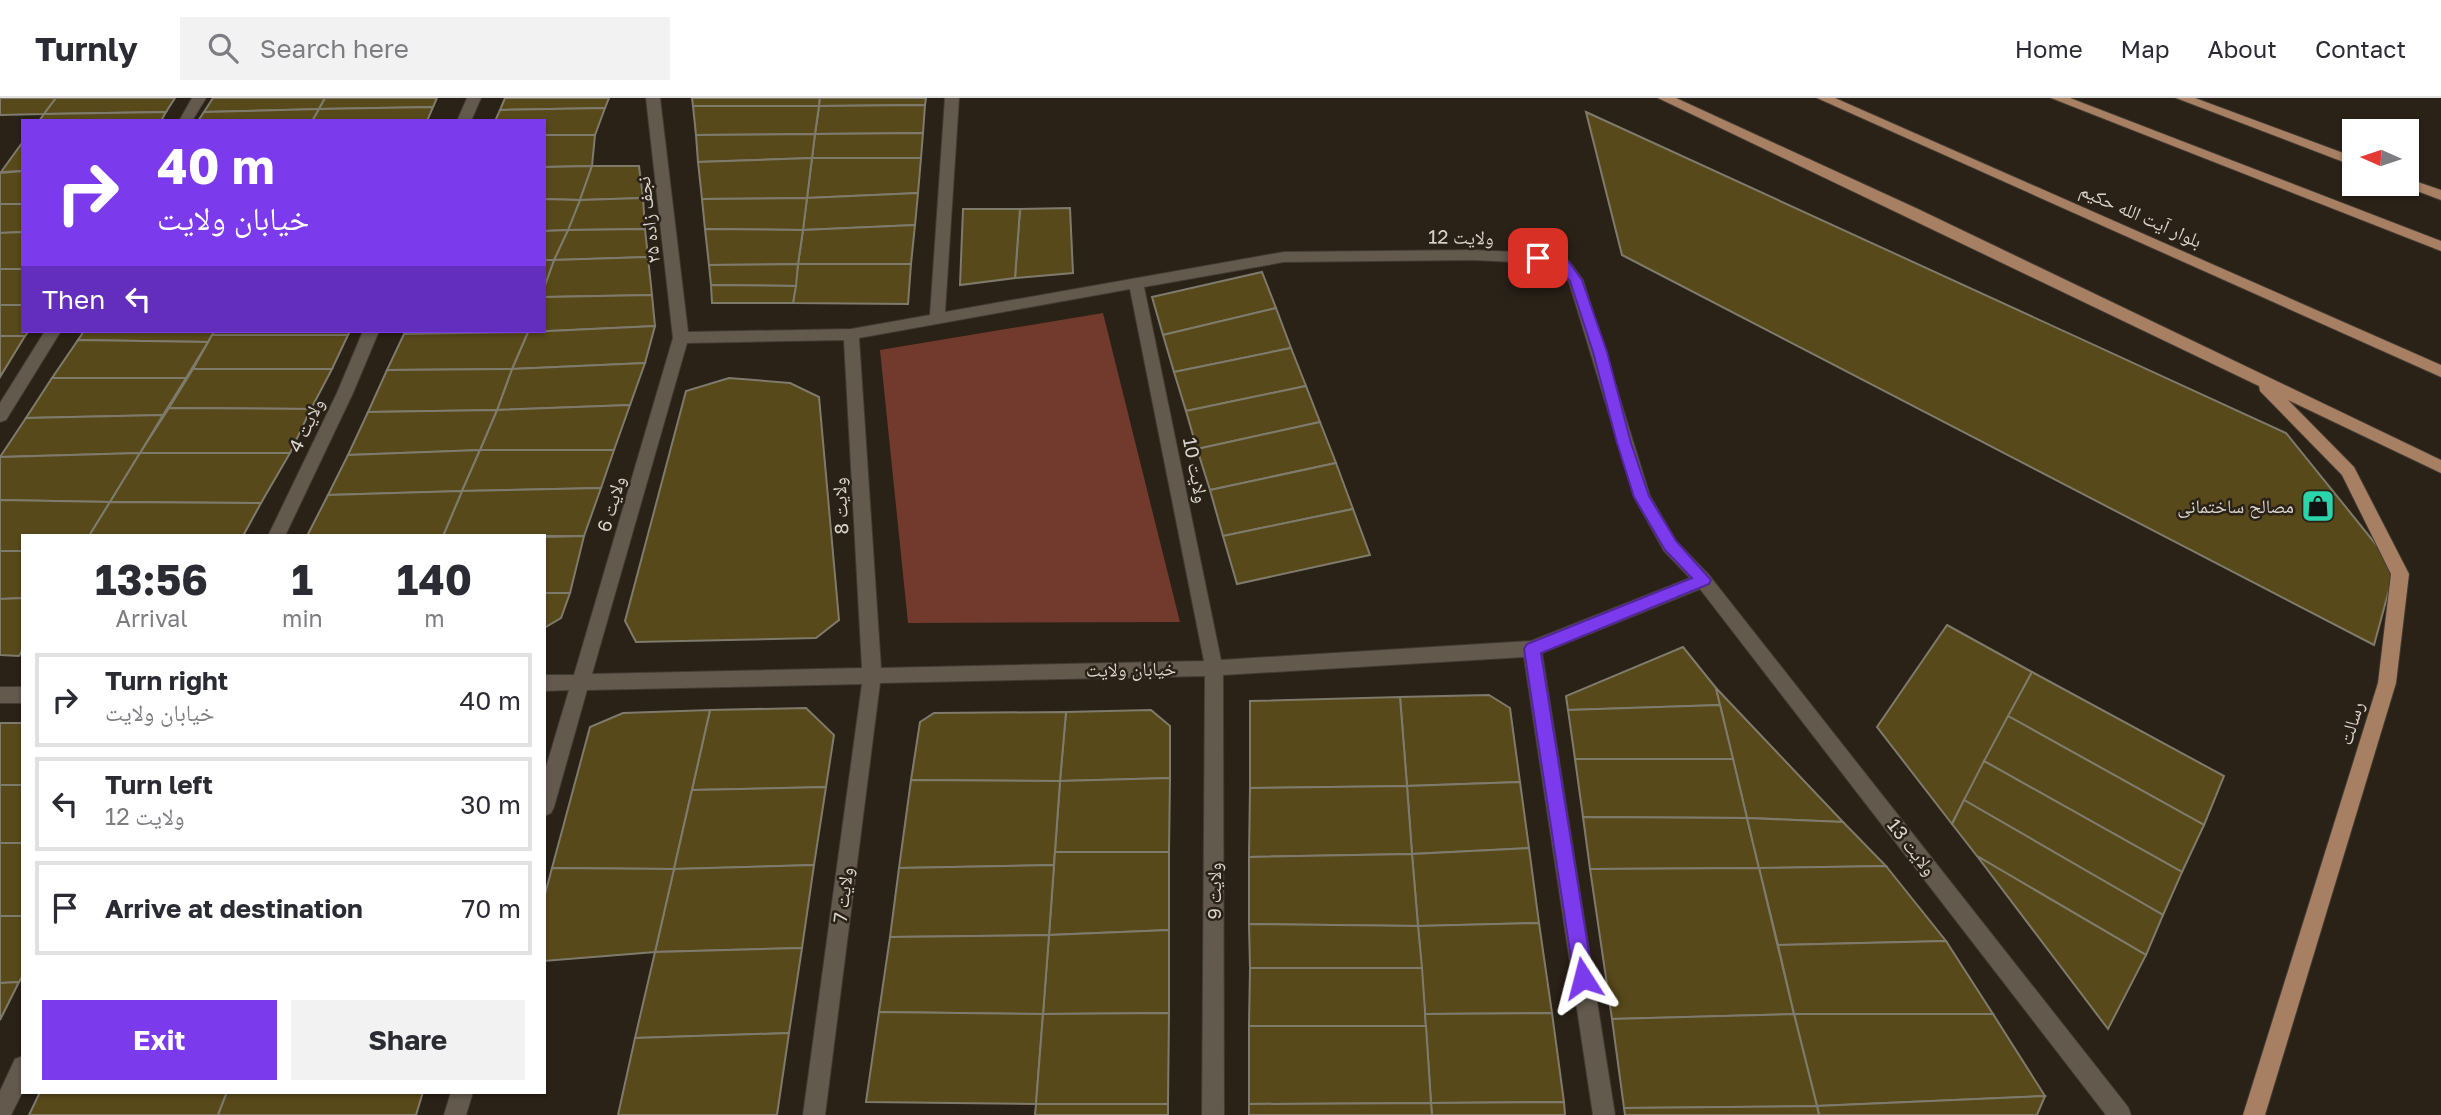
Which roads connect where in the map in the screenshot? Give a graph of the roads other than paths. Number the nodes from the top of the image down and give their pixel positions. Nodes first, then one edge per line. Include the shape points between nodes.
1 (199, 98) edge
2 (474, 98) edge
3 (653, 98) edge
4 (952, 98) edge
5 (1665, 98) edge
6 (1824, 98) edge
7 (2058, 98) edge
8 (2183, 98) edge
9 (186, 119) edge
10 (465, 119) edge
11 (2342, 158) edge
12 (2419, 187) edge
13 (2441, 195) edge
14 (2441, 246) edge
15 (1136, 282) junction
16 (937, 318) junction
17 (52, 333) edge
18 (370, 333) edge
19 (851, 334) junction
20 (681, 338) junction
21 (2441, 371) edge
22 (2257, 378) junction
23 (0, 416) edge
24 (2441, 467) edge
25 (277, 534) edge
26 (1703, 580) junction
27 (1532, 649) junction
28 (1214, 667) junction
29 (872, 676) junction
30 (580, 682) junction
31 (546, 683) edge
32 (0, 695) edge
33 (21, 695) edge
34 (546, 800) edge
35 (21, 1071) edge
36 (461, 1094) edge
37 (0, 1115) edge
38 (455, 1115) edge
39 (814, 1115) edge
40 (1213, 1115) edge
41 (1605, 1115) edge
42 (2120, 1115) edge
43 (2254, 1115) edge

1 - 9 street
2 - 10 street
3 - 20 street, نجف زاده ۲۵
4 - 16 street
5 - 22 main road
6 - 21 main road, بلوار آیت الله حکیم
7 - 14 main road
8 - 11 main road
12 - 13 main road
15 - 16 street
15 - 26 street, ولایت 12 via 1237,263 1316,255 1473,255 1538,258 1564,265 1576,280 1588,314 1642,497 1670,546
15 - 28 street, ولایت 10
16 - 19 street
17 - 23 street
18 - 25 street, ولایت 4
19 - 20 street
19 - 29 street, ولایت 8
20 - 30 street, ولایت 6
22 - 24 main road
22 - 43 main road, رسالت via 2348,471 2400,574 2387,683
26 - 27 street, خیابان ولایت
26 - 42 street, ولایت 13
27 - 28 street, خیابان ولایت
27 - 41 street
28 - 29 street, خیابان ولایت
28 - 40 street, ولایت 9
29 - 30 street, خیابان ولایت
29 - 39 street, ولایت 7
30 - 31 street, خیابان ولایت
30 - 34 street, ولایت 6
32 - 33 street
35 - 37 street
36 - 38 street

